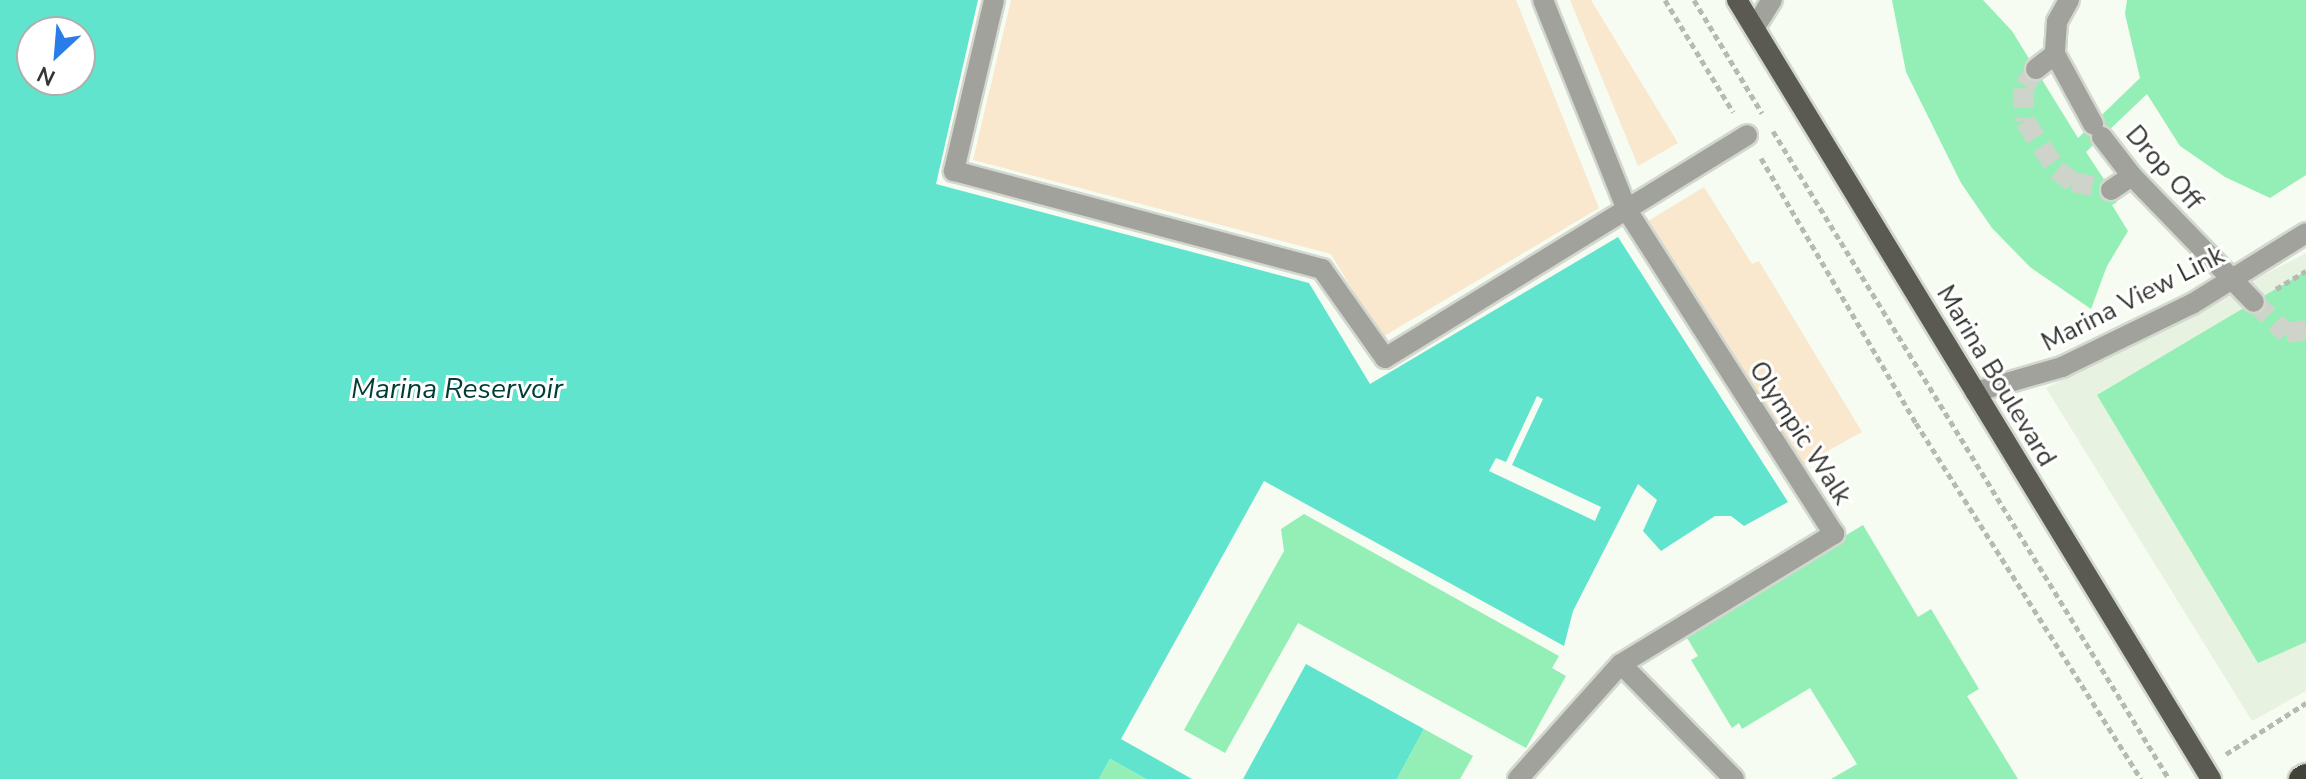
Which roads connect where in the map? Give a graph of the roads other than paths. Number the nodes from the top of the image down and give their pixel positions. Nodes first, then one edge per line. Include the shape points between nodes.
1 (994, 0) edge
2 (1543, 0) edge
3 (1737, 0) edge
4 (1772, 0) edge
5 (2069, 0) edge
6 (1755, 27) junction
7 (2055, 54) junction
8 (2036, 69) tunnel mouth
9 (1747, 135) road end
10 (2132, 176) junction
11 (2111, 190) dead end
12 (1627, 210) junction
13 (2306, 233) edge
14 (2232, 279) junction
15 (2254, 302) tunnel mouth
16 (1975, 392) junction
17 (1621, 664) junction
18 (2208, 774) edge
19 (2306, 776) edge
20 (1518, 779) edge
21 (1734, 779) edge
22 (2301, 779) edge

1 - 12 street via 954,171 1322,269 1385,358
2 - 12 street, Olympic Walk
3 - 6 main road, Marina Boulevard
4 - 6 street
5 - 7 street via 2057,22
6 - 16 main road, Marina Boulevard
7 - 8 street
7 - 10 street, Drop Off via 2098,131
9 - 12 street
10 - 11 street
10 - 14 street, Drop Off
12 - 17 street, Olympic Walk via 1834,534
13 - 14 street, Marina View Link
14 - 15 street, Drop Off
14 - 16 street, Marina View Link via 2062,367
16 - 18 main road, Marina Boulevard
17 - 20 street, Olympic Walk
17 - 21 street
19 - 22 highway

